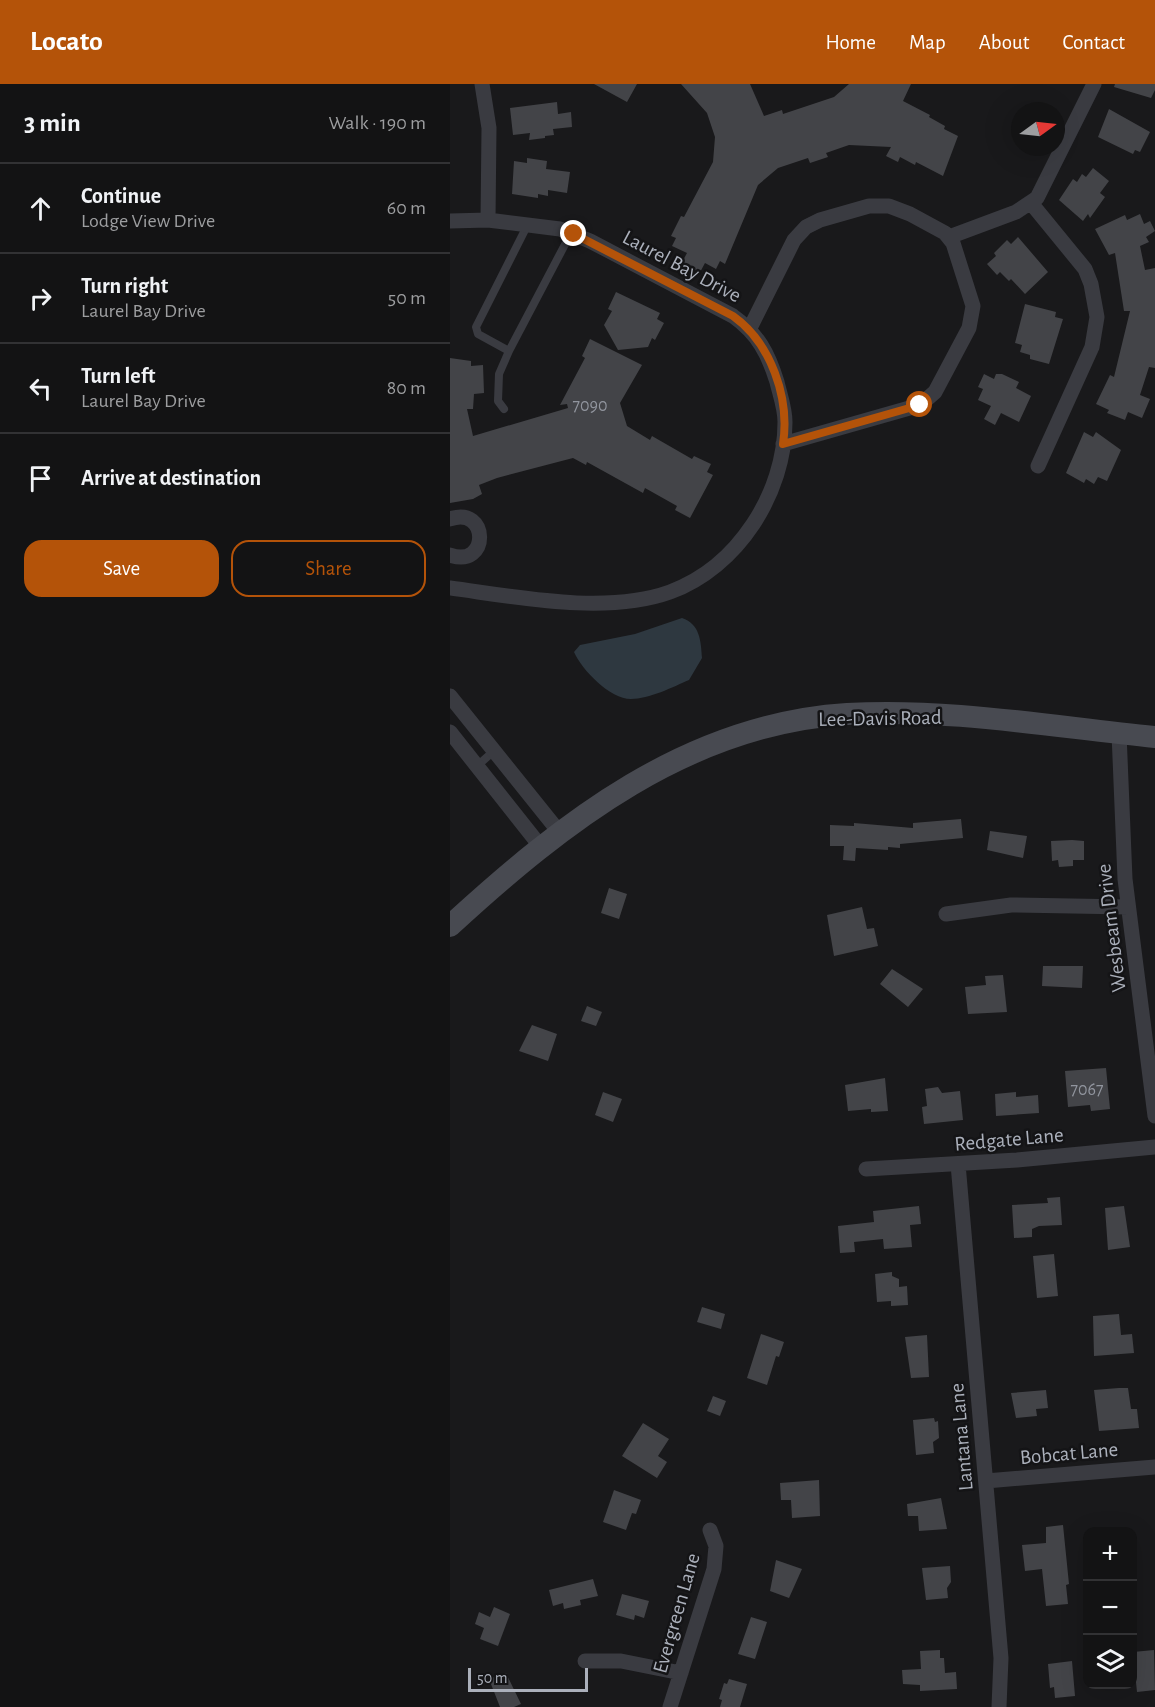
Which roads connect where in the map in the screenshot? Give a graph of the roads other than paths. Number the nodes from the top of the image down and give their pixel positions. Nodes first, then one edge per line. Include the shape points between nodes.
1 (482, 84) edge
2 (1094, 84) edge
3 (1031, 203) junction
4 (488, 220) junction
5 (450, 221) edge
6 (528, 224) junction
7 (571, 233) junction
8 (949, 237) junction
9 (750, 328) junction
10 (509, 351) junction
11 (504, 409) dead end
12 (783, 444) junction
13 (1038, 466) dead end
14 (450, 519) edge
15 (450, 556) edge
16 (450, 588) edge
17 (450, 696) edge
18 (450, 732) edge
19 (1119, 733) junction
20 (1155, 737) edge
21 (495, 750) junction
22 (477, 766) junction
23 (560, 832) junction
24 (541, 847) junction
25 (1128, 907) junction
26 (946, 914) dead end
27 (450, 926) edge
28 (1155, 1116) edge
29 (1155, 1148) edge
30 (958, 1164) junction
31 (866, 1169) dead end
32 (1155, 1467) edge
33 (986, 1481) junction
34 (710, 1530) dead end
35 (585, 1661) dead end
36 (681, 1673) junction
37 (670, 1707) edge
38 (999, 1707) edge

1 - 4 street via 489,128
2 - 3 street via 1042,190
3 - 8 street
3 - 13 street via 1084,269 1097,317 1092,347
4 - 5 street, Laurel Bay Drive
4 - 6 street, Laurel Bay Drive
6 - 7 street, Laurel Bay Drive
6 - 10 lane via 476,327 478,334
7 - 9 street, Laurel Bay Drive
7 - 10 lane
8 - 9 street via 910,214 882,205 813,223 794,240
8 - 12 street via 957,249 973,314 935,392 920,405
9 - 12 street, Laurel Bay Drive via 763,344 776,379 785,419
10 - 11 lane via 498,386 498,401
12 - 16 street, Laurel Bay Drive via 771,490 742,540 707,572 671,592 609,604
14 - 15 street via 471,519 480,537 471,554
17 - 21 street
18 - 22 street
19 - 20 main road, Lee-Davis Road
19 - 23 main road, Lee-Davis Road via 914,714 848,714 793,722 691,752 612,794
19 - 25 street, Wesbeam Drive
21 - 22 lane
21 - 23 street
22 - 24 street
23 - 24 main road, Lee-Davis Road
24 - 27 main road, Lee-Davis Road
25 - 26 street via 1011,905
25 - 28 street, Wesbeam Drive
29 - 30 street, Redgate Lane
30 - 31 street, Redgate Lane
30 - 33 street, Lantana Lane
32 - 33 street, Bobcat Lane
33 - 38 street, Lantana Lane via 1001,1658
34 - 36 street, Evergreen Lane via 716,1546 714,1569
35 - 36 street via 621,1661
36 - 37 street, Evergreen Lane

